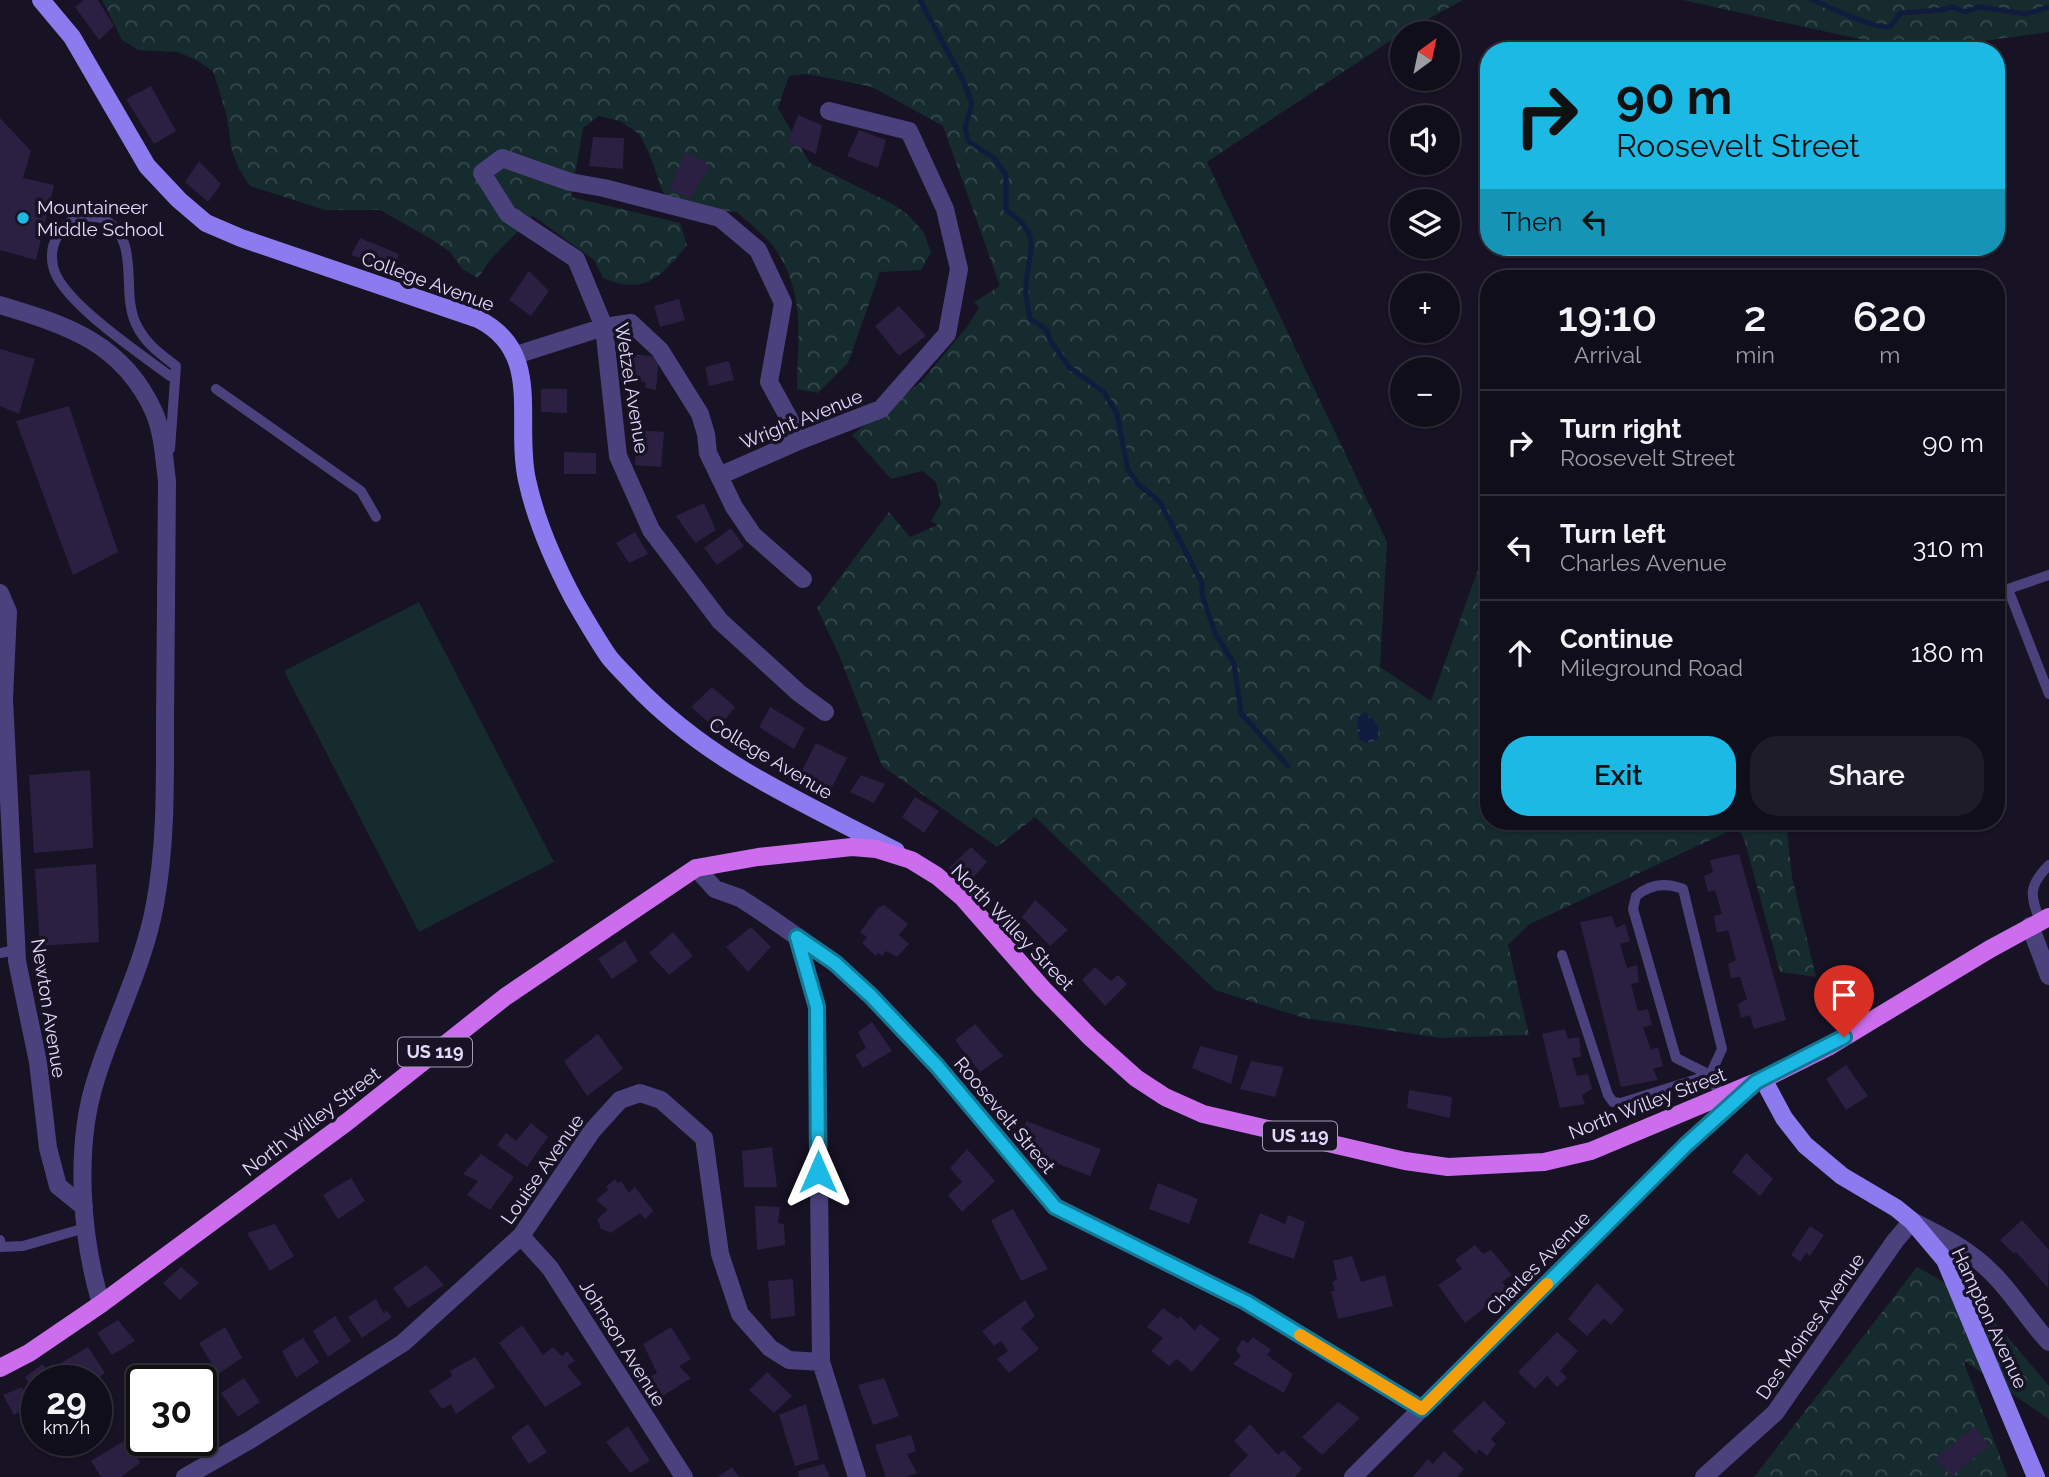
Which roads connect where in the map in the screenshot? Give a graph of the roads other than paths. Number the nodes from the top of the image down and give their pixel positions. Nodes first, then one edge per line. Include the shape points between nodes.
1 (41, 0) edge
2 (829, 111) dead end
3 (0, 305) edge
4 (604, 327) junction
5 (516, 355) junction
6 (170, 376) dead end
7 (216, 389) dead end
8 (801, 440) junction
9 (719, 475) junction
10 (167, 501) junction
11 (376, 517) dead end
12 (2049, 575) edge
13 (803, 579) dead end
14 (0, 593) edge
15 (2049, 694) edge
16 (825, 712) dead end
17 (911, 860) junction
18 (2049, 864) edge
19 (696, 868) junction
20 (2040, 921) edge
21 (797, 937) junction
22 (8, 952) edge
23 (1562, 955) dead end
24 (2049, 976) edge
25 (1710, 1075) junction
26 (1763, 1079) junction
27 (1721, 1097) junction
28 (84, 1207) junction
29 (1912, 1221) junction
30 (85, 1228) junction
31 (522, 1236) junction
32 (0, 1240) edge
33 (101, 1304) junction
34 (2049, 1342) edge
35 (821, 1362) junction
36 (0, 1368) edge
37 (1422, 1409) junction
38 (185, 1477) edge
39 (684, 1477) edge
40 (858, 1477) edge
41 (1353, 1477) edge
42 (1704, 1477) edge
43 (2036, 1477) edge

1 - 5 street, College Avenue via 72,37 147,166 206,223 478,319 495,327
2 - 8 street, Wright Avenue via 909,131 944,209 959,269 947,334 881,409
3 - 10 street via 79,332 120,362 154,413 162,442
4 - 5 street
4 - 8 street, Wetzel Avenue via 576,259 508,214 482,173 502,158 570,182 720,218 758,250 783,303 769,382
4 - 9 street via 631,323 660,350 700,414 708,453
4 - 16 street, Wetzel Avenue via 618,456 651,530 720,621
5 - 17 street, College Avenue via 522,380 526,479 541,533 610,658 657,708 716,755
6 - 10 lane via 66,292 53,268 52,250 61,229 77,216 103,219 122,237 134,321 147,343 176,366
7 - 11 lane via 361,491
8 - 9 street, Wright Avenue
9 - 13 street via 753,535
10 - 28 street via 165,801 155,904 142,956 95,1081 85,1126
12 - 15 lane via 2008,589
14 - 22 street, Newton Avenue via 8,612
17 - 19 main road, North Willey Street / US 119 via 852,847
17 - 27 main road, North Willey Street / US 119 via 963,898 1043,989 1136,1078 1203,1114 1405,1161 1448,1167 1498,1166 1591,1151
18 - 20 lane via 2031,897
19 - 21 street, Roosevelt Street via 715,889 740,898
19 - 33 main road, North Willey Street / US 119 via 505,997
20 - 24 street
20 - 26 main road, US 119 via 1878,1018
21 - 35 street via 817,1007
21 - 37 street, Roosevelt Street via 871,996 937,1066 1055,1207 1246,1302
22 - 28 street, Newton Avenue via 38,1062 48,1148 58,1186
23 - 25 lane via 1613,1102
25 - 25 lane via 1722,1049 1683,889 1655,885 1636,896 1633,909 1676,1058
25 - 27 lane
26 - 27 main road, North Willey Street / US 119
26 - 29 street, Hampton Avenue via 1805,1145 1842,1176
26 - 37 street, Charles Avenue via 1686,1145
28 - 30 street
29 - 34 street via 1975,1257
29 - 42 street, Des Moines Avenue via 1775,1413
29 - 43 street, Hampton Avenue via 1945,1260
30 - 32 lane via 23,1246 1,1247
30 - 33 street
31 - 35 street, Louise Avenue via 592,1131 620,1100 640,1093 662,1100 704,1138 720,1254 740,1314 769,1348 789,1360
31 - 38 street, Louise Avenue via 402,1343
31 - 39 street, Johnson Avenue via 550,1268
33 - 36 main road, North Willey Street / US 119
35 - 40 street
37 - 41 street, Charles Avenue

